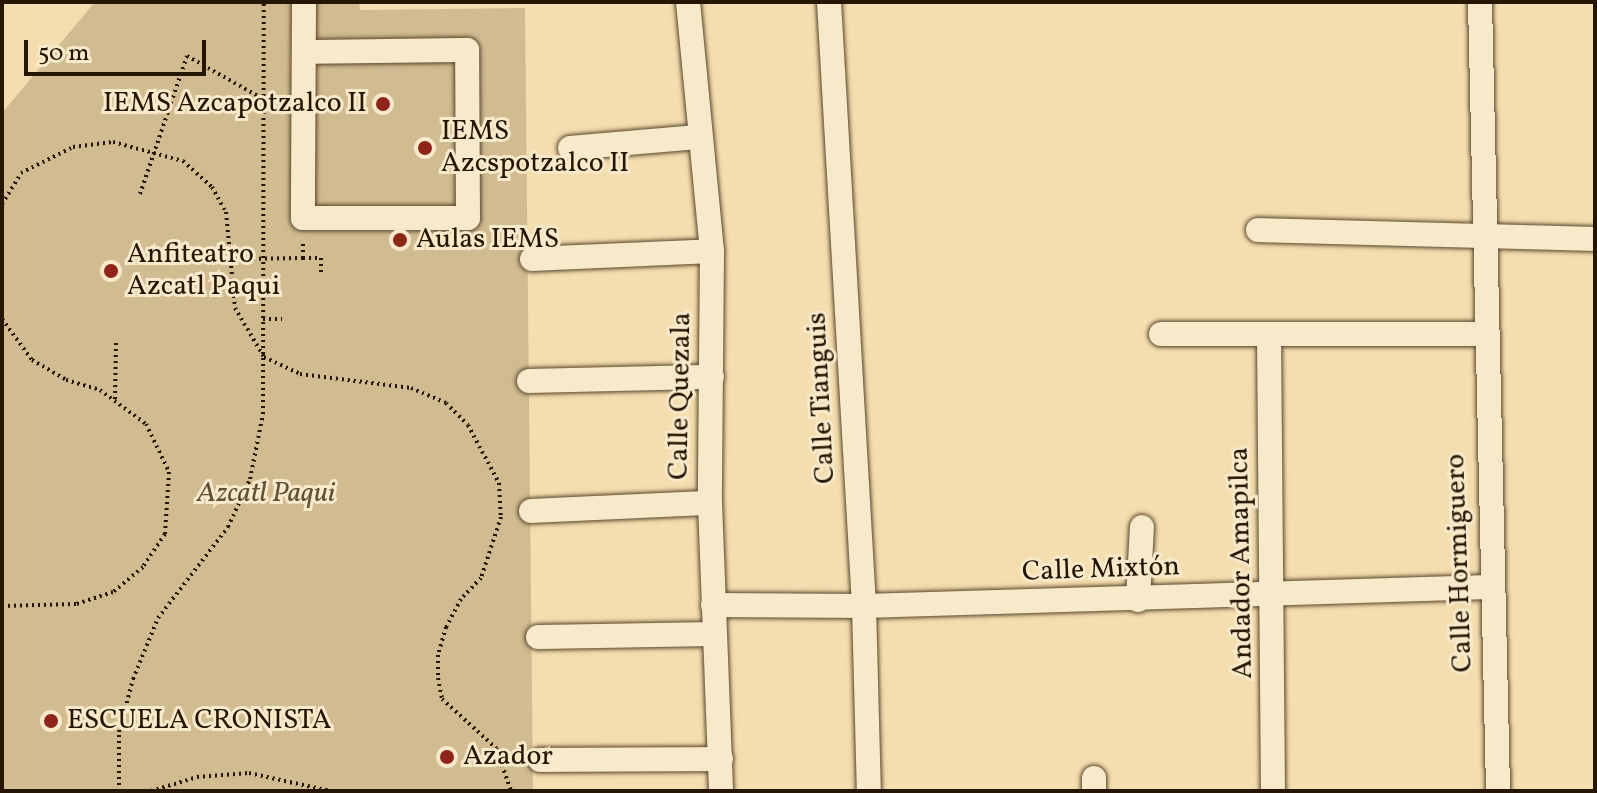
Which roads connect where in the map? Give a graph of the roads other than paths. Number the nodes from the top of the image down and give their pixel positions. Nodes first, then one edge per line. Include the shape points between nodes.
1 (304, 2) edge
2 (688, 2) edge
3 (829, 2) edge
4 (1480, 2) edge
5 (305, 52) junction
6 (698, 137) junction
7 (570, 148) dead end
8 (1258, 230) dead end
9 (1484, 238) junction
10 (1595, 239) edge
11 (712, 251) junction
12 (532, 259) dead end
13 (1161, 334) dead end
14 (1485, 334) junction
15 (1269, 335) junction
16 (712, 377) junction
17 (529, 381) dead end
18 (710, 503) junction
19 (531, 511) dead end
20 (1142, 527) dead end
21 (1490, 587) junction
22 (1274, 594) junction
23 (1138, 600) junction
24 (713, 605) junction
25 (864, 606) junction
26 (715, 634) junction
27 (538, 637) dead end
28 (721, 759) junction
29 (540, 760) dead end
30 (721, 791) edge
31 (869, 791) edge
32 (1273, 791) edge
33 (1498, 791) edge

1 - 5 street
2 - 6 street, Calle Quezala
3 - 25 street, Calle Tianguis
4 - 9 street, Calle Hormiguero
5 - 5 street via 303,218 468,218 467,50
6 - 7 street
6 - 11 street, Calle Quezala
8 - 9 street
9 - 10 street
9 - 14 street, Calle Hormiguero
11 - 12 street
11 - 16 street, Calle Quezala
13 - 15 street
14 - 15 street
14 - 21 street, Calle Hormiguero
15 - 22 street, Andador Amapilca
16 - 17 street
16 - 18 street, Calle Quezala
18 - 19 street
18 - 24 street, Calle Quezala
20 - 23 street
21 - 22 street, Calle Mixtón
21 - 33 street, Calle Hormiguero
22 - 23 street, Calle Mixtón
22 - 32 street, Andador Amapilca
23 - 25 street, Calle Mixtón
24 - 25 street, Calle Mixtón
24 - 26 street, Calle Quezala
25 - 31 street, Calle Tianguis
26 - 27 street
26 - 28 street, Calle Quezala
28 - 29 street
28 - 30 street, Calle Quezala

